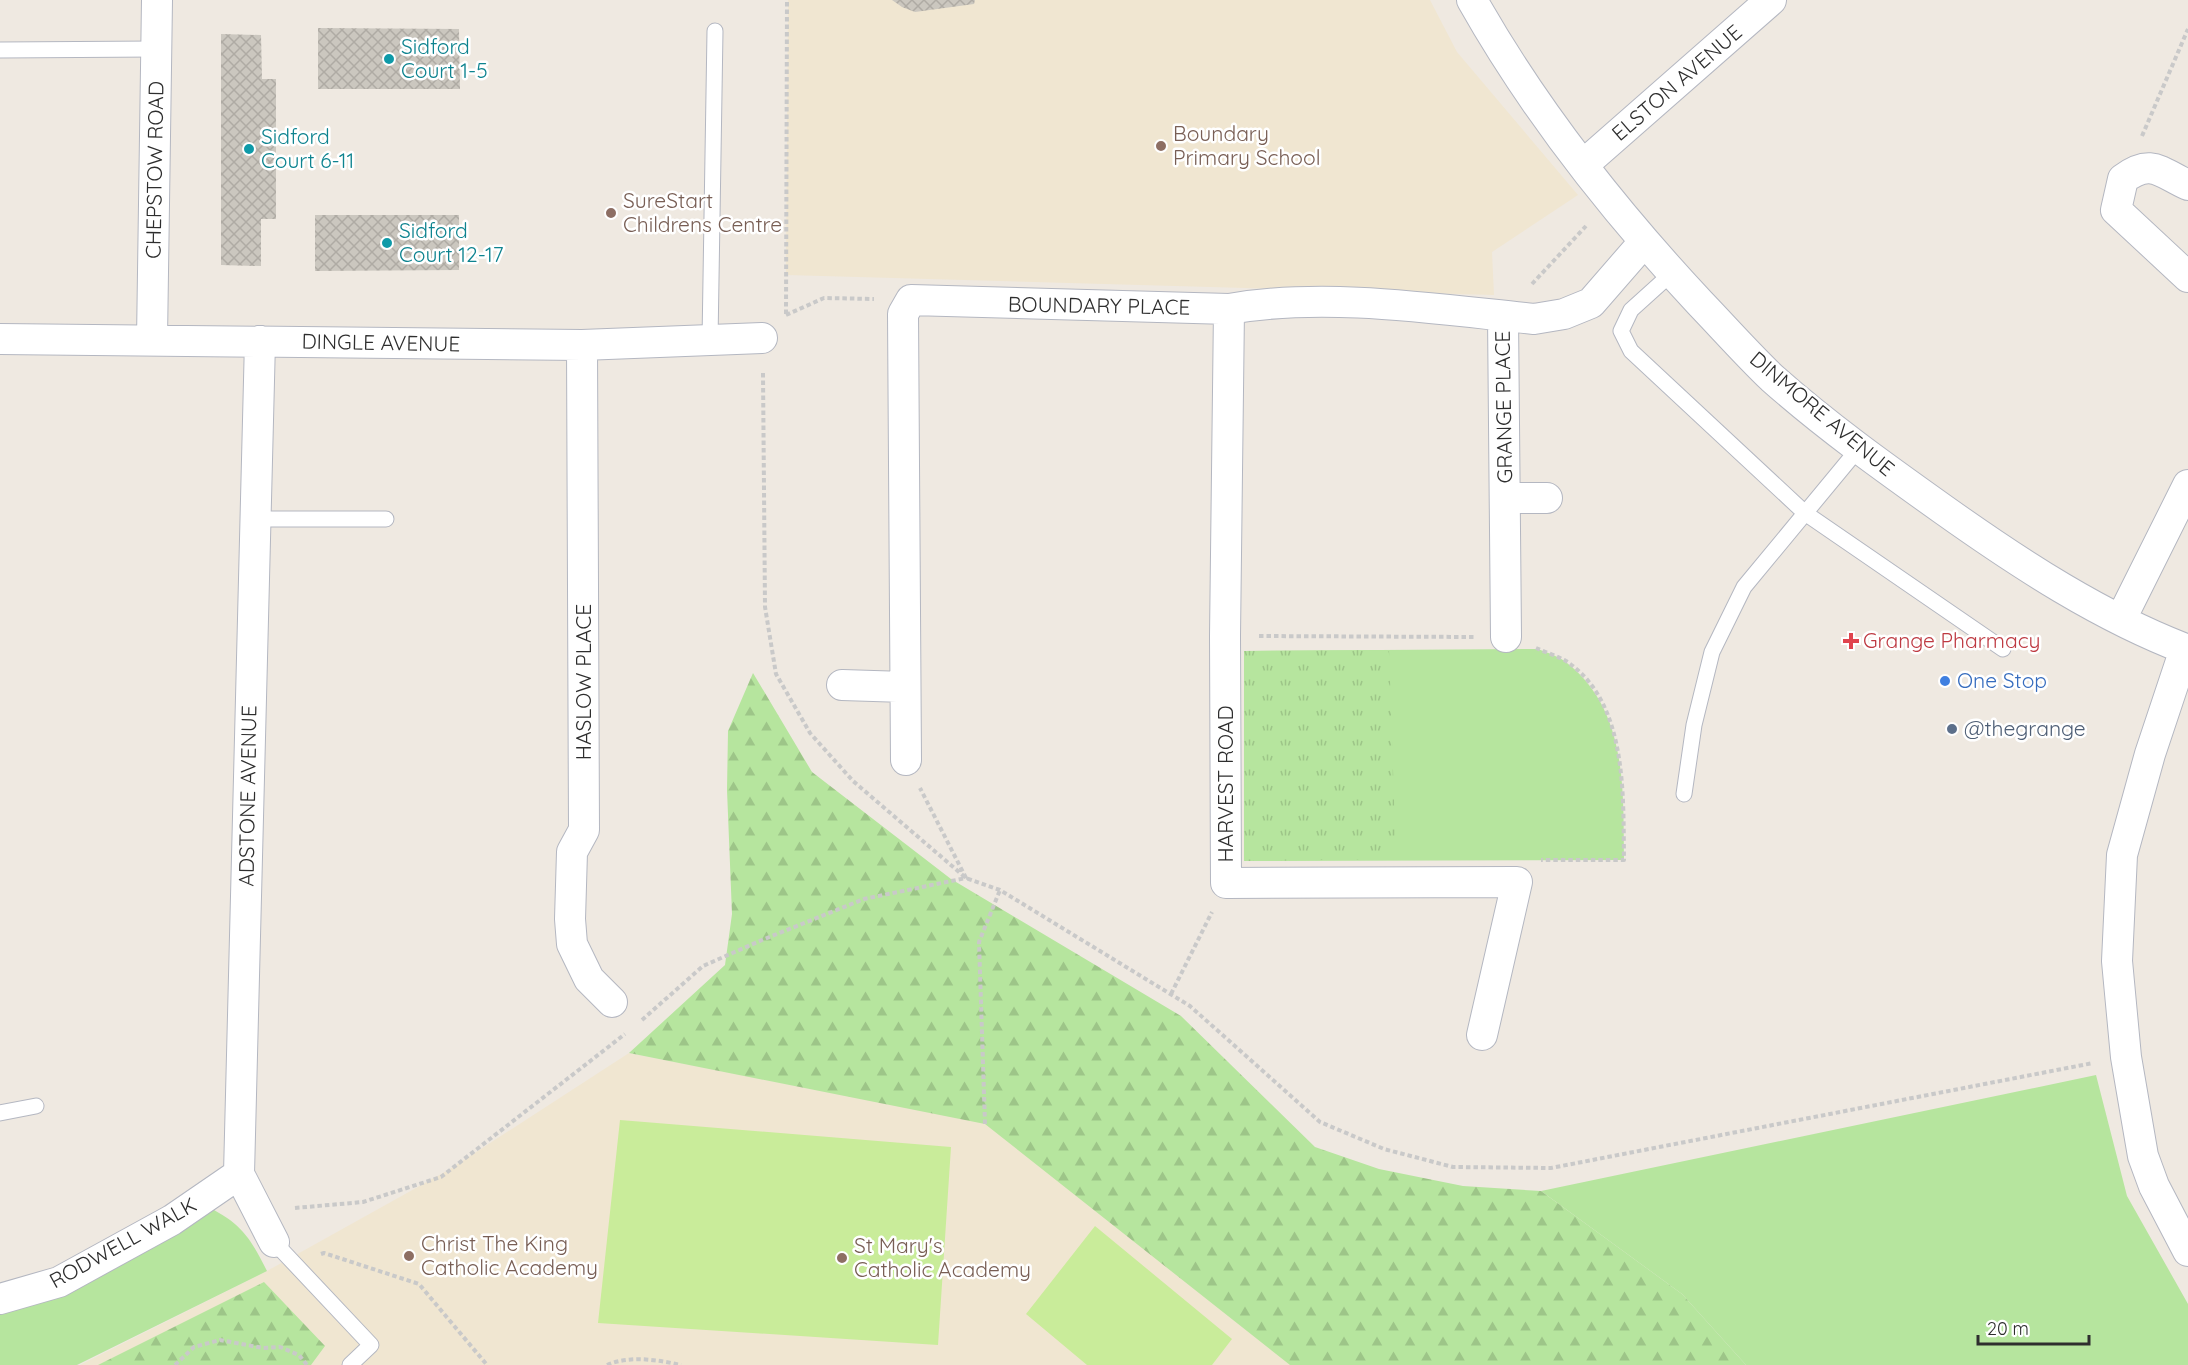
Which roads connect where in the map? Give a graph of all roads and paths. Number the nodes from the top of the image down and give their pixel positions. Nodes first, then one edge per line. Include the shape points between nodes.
1 (157, 0) edge
2 (787, 0) edge
3 (1472, 0) edge
4 (1772, 0) edge
5 (2188, 29) edge
6 (715, 31) dead end
7 (156, 49) junction
8 (0, 50) edge
9 (1583, 165) junction
10 (2123, 179) junction
11 (2188, 185) edge
12 (1611, 200) junction
13 (1644, 242) junction
14 (1672, 273) junction
15 (2188, 277) edge
16 (911, 300) junction
17 (1229, 309) junction
18 (786, 315) junction
19 (1503, 316) junction
20 (762, 338) junction
21 (0, 339) edge
22 (152, 340) junction
23 (710, 341) junction
24 (260, 342) junction
25 (582, 345) junction
26 (1859, 448) junction
27 (2188, 485) edge
28 (1505, 498) junction
29 (1547, 498) dead end
30 (1806, 513) junction
31 (255, 519) junction
32 (386, 519) dead end
33 (2121, 619) junction
34 (1225, 636) junction
35 (1506, 638) junction
36 (2003, 649) dead end
37 (2186, 649) edge
38 (842, 685) dead end
39 (905, 687) junction
40 (906, 760) joint
41 (1684, 794) dead end
42 (1537, 860) dead end
43 (966, 878) junction
44 (1226, 883) junction
45 (1000, 890) junction
46 (1171, 994) junction
47 (612, 1002) dead end
48 (636, 1026) dead end
49 (626, 1033) dead end
50 (1482, 1035) dead end
51 (2126, 1057) junction
52 (36, 1106) dead end
53 (0, 1113) edge
54 (986, 1124) dead end
55 (239, 1174) junction
56 (259, 1212) junction
57 (2188, 1251) edge
58 (284, 1252) junction
59 (0, 1299) edge
60 (175, 1365) edge
61 (307, 1365) edge
62 (350, 1365) edge
63 (487, 1365) edge
64 (607, 1365) edge
65 (681, 1365) edge

1 - 7 street, CHEPSTOW ROAD
2 - 18 path
3 - 9 street, DINMORE AVENUE via 1519,79
4 - 9 street, ELSTON AVENUE
5 - 10 path
6 - 23 lane
7 - 8 lane
7 - 22 street, CHEPSTOW ROAD
9 - 12 street, DINMORE AVENUE
10 - 11 street via 2149,166
10 - 15 street via 2115,210
12 - 13 street, DINMORE AVENUE
12 - 19 path
13 - 14 street, DINMORE AVENUE
13 - 19 street, BOUNDARY PLACE via 1591,303 1564,314 1534,319
14 - 26 street, DINMORE AVENUE via 1772,378
14 - 30 lane via 1631,310 1621,331 1631,351
16 - 17 street, BOUNDARY PLACE
16 - 18 path via 824,298
16 - 39 street via 903,314
17 - 19 street, BOUNDARY PLACE via 1272,302 1323,301
17 - 34 street, HARVEST ROAD
18 - 20 path
19 - 28 street, GRANGE PLACE
20 - 23 street, DINGLE AVENUE
20 - 43 path via 765,607 776,674 810,733 846,773
21 - 22 street, DINGLE AVENUE
22 - 24 street, DINGLE AVENUE
23 - 25 street, DINGLE AVENUE
24 - 25 street, DINGLE AVENUE
24 - 31 street, ADSTONE AVENUE
25 - 47 street, HASLOW PLACE via 584,830 572,852 570,920 572,944 580,962 589,979
26 - 30 lane
26 - 33 street, DINMORE AVENUE via 2008,555
27 - 33 street
28 - 29 street, GRANGE PLACE
28 - 35 street, GRANGE PLACE
30 - 36 lane
30 - 41 lane via 1744,587 1712,652 1694,725
31 - 32 lane
31 - 55 street, ADSTONE AVENUE
33 - 37 street, DINMORE AVENUE
34 - 35 path
34 - 44 street, HARVEST ROAD
35 - 42 path via 1566,661 1589,683 1612,725 1623,776 1624,860
37 - 51 street via 2140,786 2122,855 2117,961
38 - 39 street
39 - 40 street
40 - 43 path
43 - 45 path
43 - 48 path via 864,899 762,939 703,966
44 - 46 path
44 - 50 street, HARVEST ROAD via 1517,882
45 - 46 path
45 - 54 path via 979,942
46 - 51 path via 1190,1006 1320,1122 1384,1149 1453,1167 1551,1168
49 - 56 path via 441,1177 363,1202
51 - 57 street via 2143,1156
52 - 53 lane
55 - 56 street, ADSTONE AVENUE
55 - 59 street, RODWELL WALK via 172,1220 59,1282
56 - 58 street, ADSTONE AVENUE
58 - 62 lane via 371,1345
58 - 63 path via 324,1253 419,1284
60 - 61 path via 194,1347 220,1340 280,1347 299,1355
64 - 65 path via 655,1359

